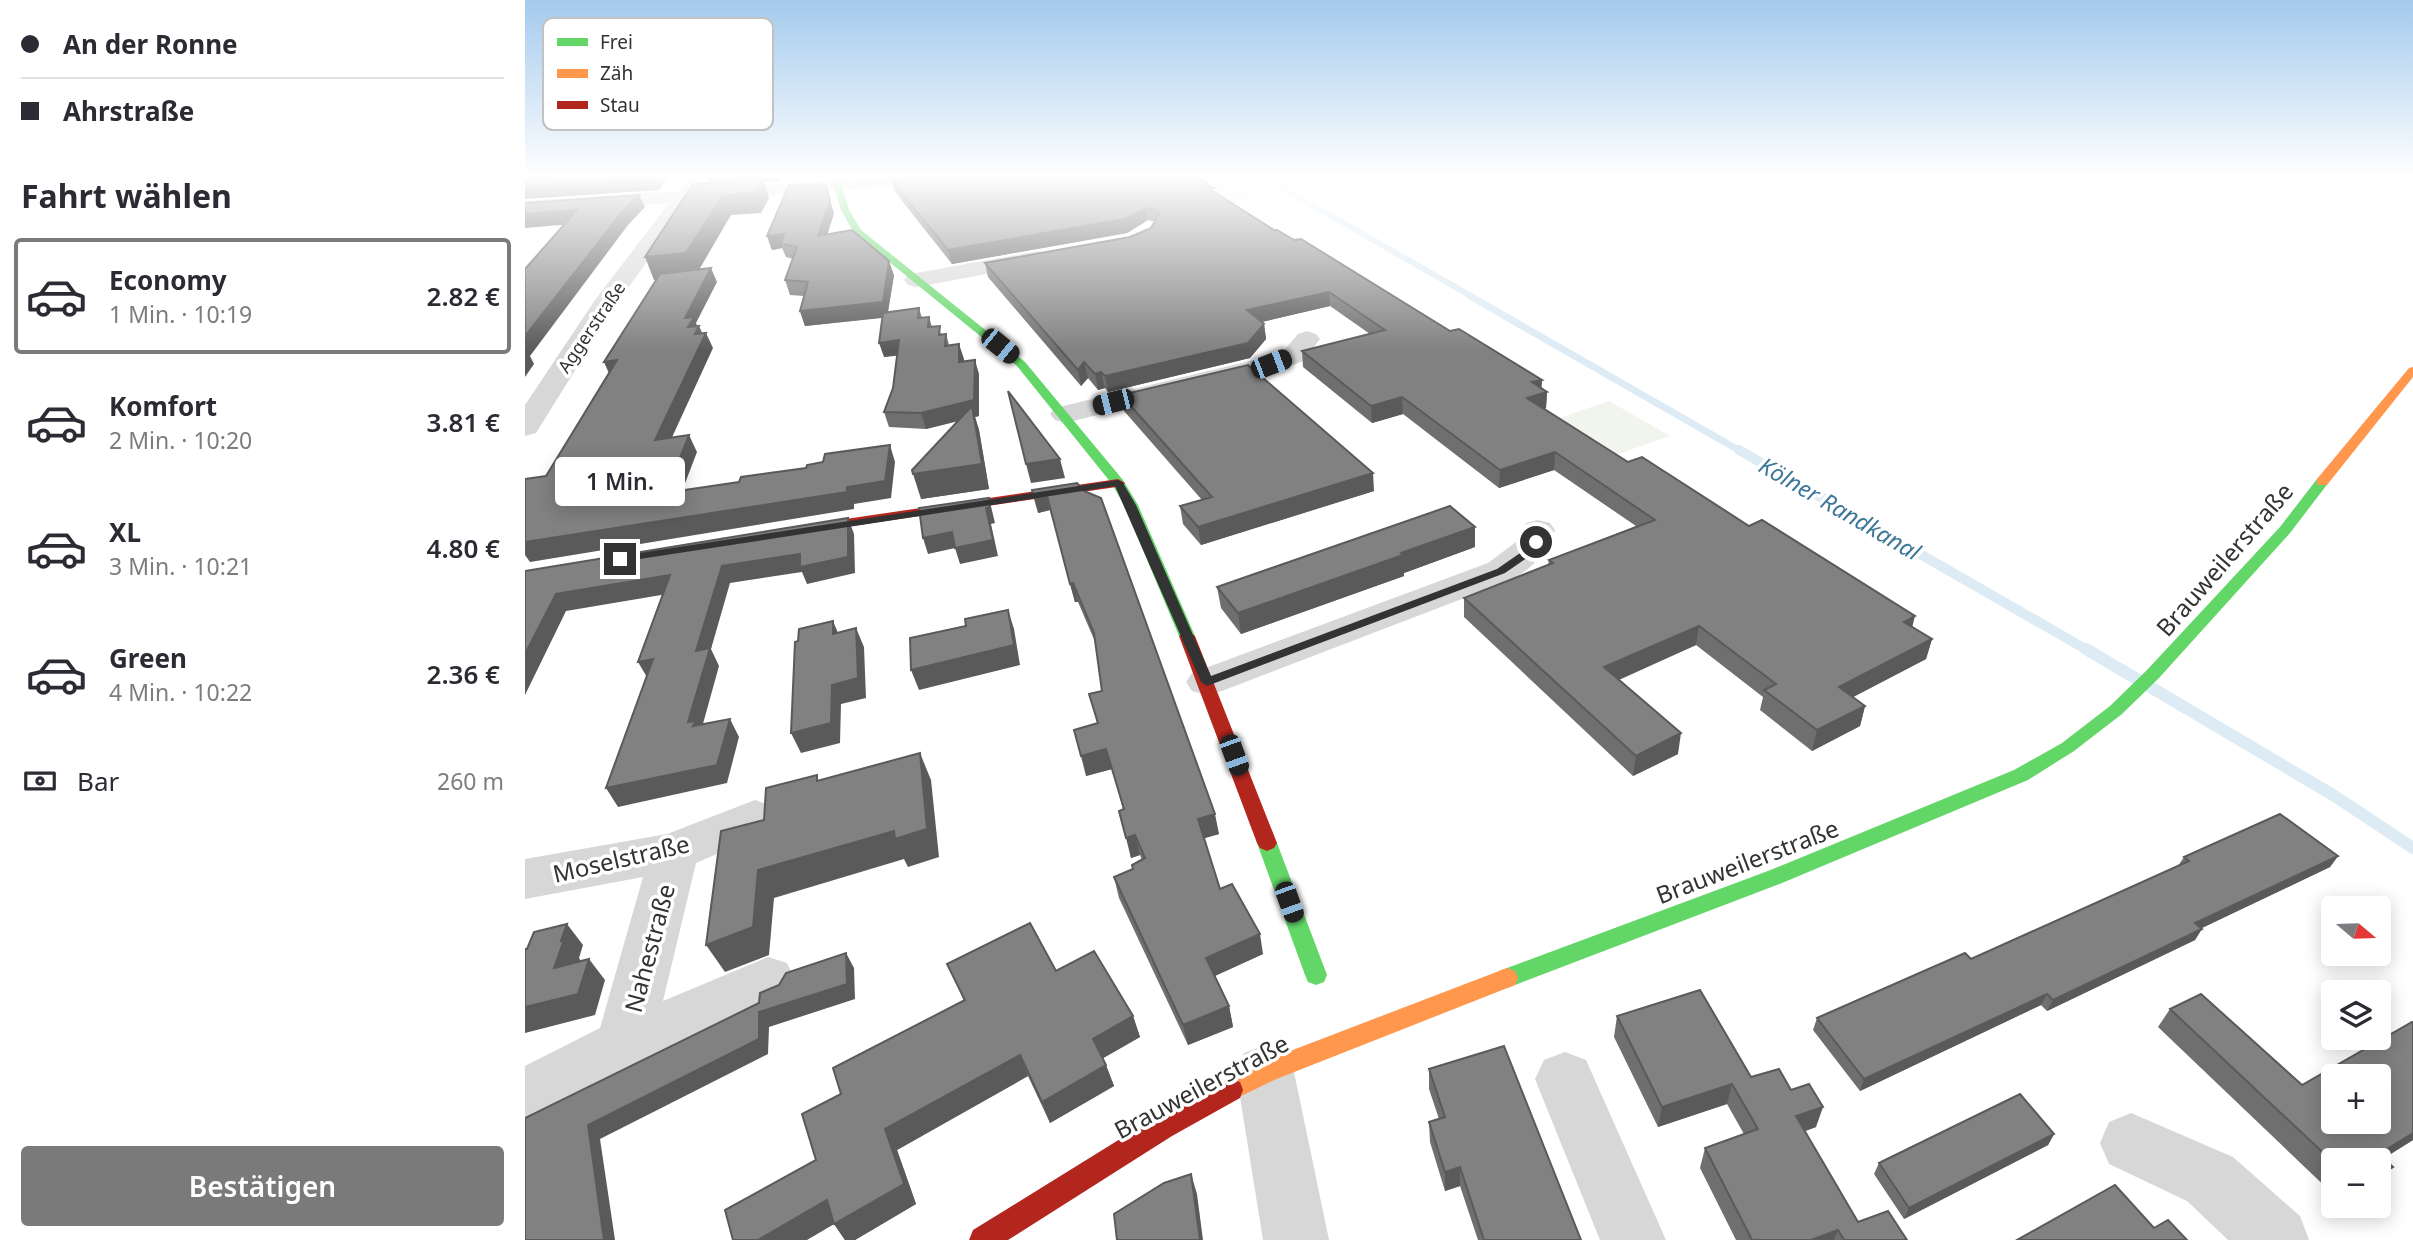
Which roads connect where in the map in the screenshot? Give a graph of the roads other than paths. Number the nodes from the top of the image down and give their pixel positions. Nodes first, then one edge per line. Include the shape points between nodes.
1 (656, 235) edge
2 (861, 235) edge
3 (1057, 255) edge
4 (916, 280) junction
5 (1307, 339) dead end
6 (2413, 370) edge
7 (1065, 414) junction
8 (525, 427) edge
9 (1118, 483) junction
10 (1538, 530) dead end
11 (778, 533) edge
12 (1207, 682) junction
13 (755, 818) dead end
14 (674, 852) junction
15 (525, 879) edge
16 (1316, 975) dead end
17 (768, 980) dead end
18 (624, 1045) junction
19 (1265, 1072) junction
20 (1565, 1079) dead end
21 (525, 1096) edge
22 (2131, 1143) dead end
23 (983, 1240) edge
24 (1296, 1240) edge
25 (1633, 1240) edge
26 (2276, 1240) edge

1 - 8 street, Aggerstraße via 604,305
2 - 4 street
3 - 4 street
4 - 7 street via 1021,364
5 - 7 street via 1294,355 1271,364
6 - 19 street, Brauweilerstraße via 2285,530 2153,674 2068,747 2021,775 1775,877
7 - 9 street
9 - 11 street
9 - 12 street
10 - 12 street via 1527,553 1501,571
12 - 16 street
13 - 14 street, Moselstraße
14 - 15 street, Moselstraße
14 - 18 street, Nahestraße
17 - 18 street, Nahestraße
18 - 21 street, Nahestraße
19 - 23 street, Brauweilerstraße via 1163,1127
19 - 24 street
20 - 25 street
22 - 26 street via 2210,1179

